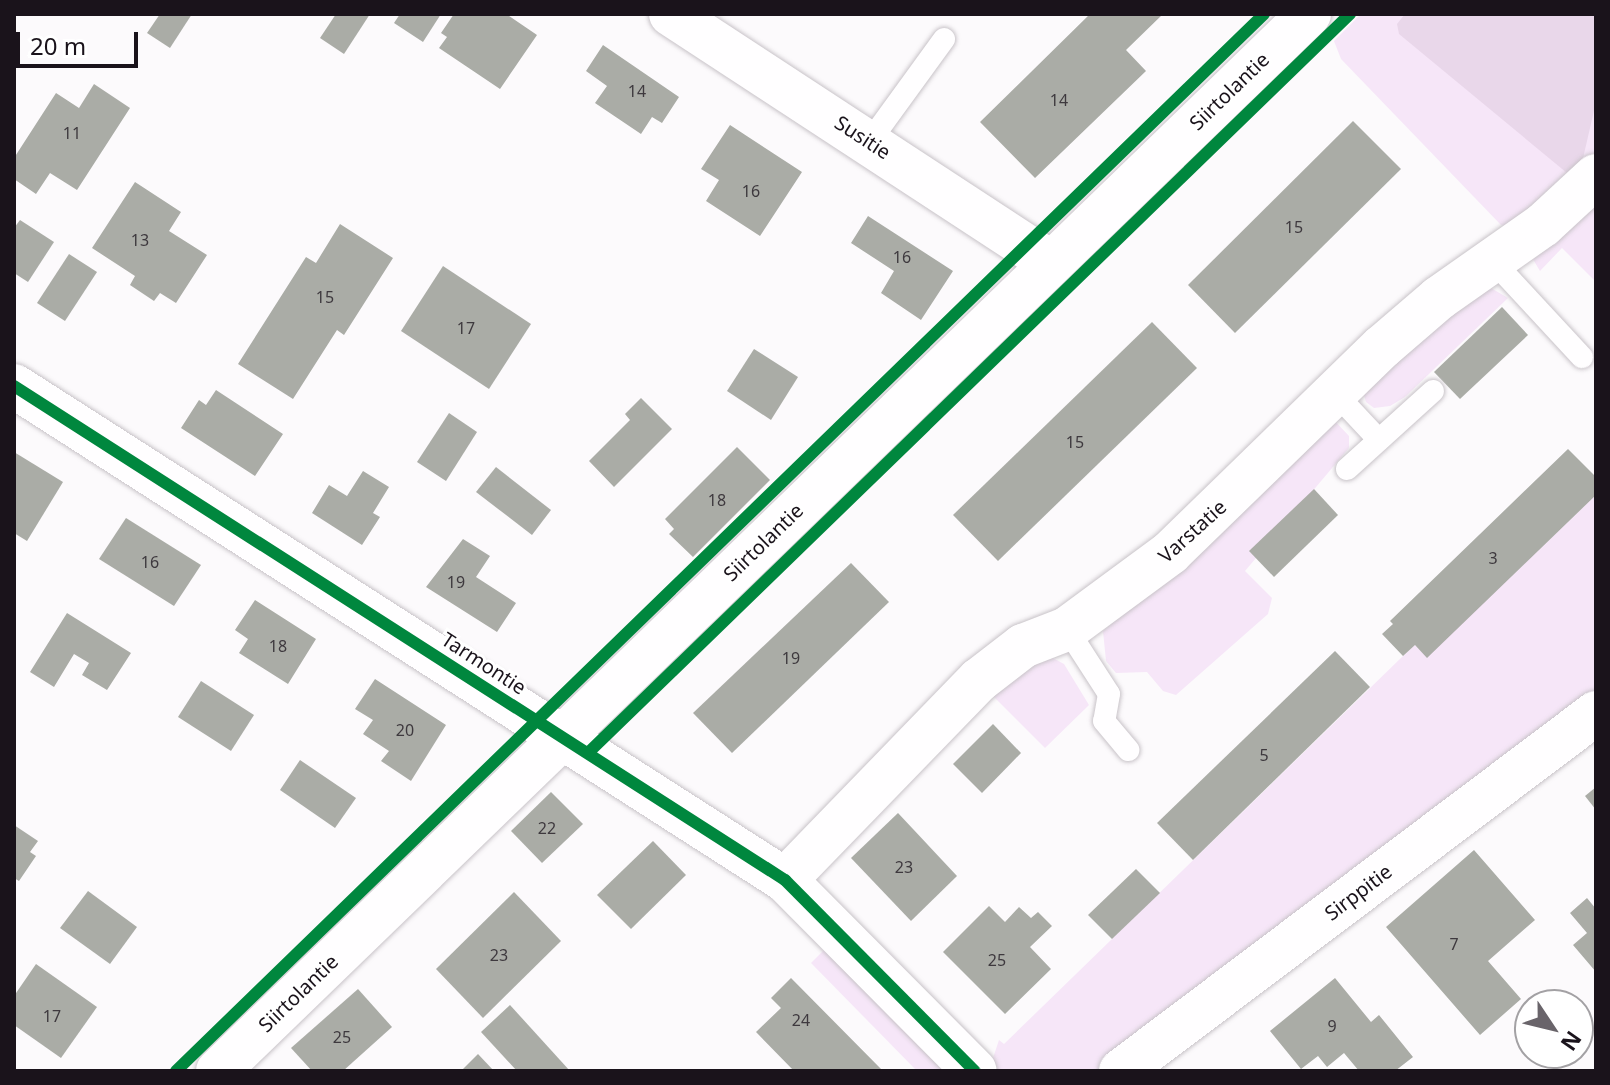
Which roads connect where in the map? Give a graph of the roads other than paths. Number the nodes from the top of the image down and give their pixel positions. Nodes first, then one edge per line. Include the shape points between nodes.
1 (671, 14) edge
2 (1309, 14) edge
3 (944, 39) dead end
4 (870, 141) junction
5 (1596, 176) edge
6 (1493, 261) junction
7 (1051, 263) junction
8 (1582, 357) dead end
9 (14, 386) edge
10 (1433, 391) dead end
11 (1335, 393) junction
12 (1379, 440) junction
13 (1347, 469) dead end
14 (1067, 629) junction
15 (1596, 713) edge
16 (563, 735) junction
17 (1128, 750) dead end
18 (785, 880) junction
19 (218, 1071) edge
20 (975, 1071) edge
21 (1121, 1071) edge

1 - 4 street, Susitie
2 - 7 street, Siirtolantie
3 - 4 lane
4 - 7 street, Susitie
5 - 6 street, Varstatie via 1543,225
6 - 8 lane
6 - 11 street, Varstatie via 1439,298
7 - 16 street, Siirtolantie
9 - 16 street, Tarmontie
10 - 12 lane
11 - 12 lane
11 - 14 street, Varstatie via 1170,553
12 - 13 lane
14 - 17 lane via 1109,694 1104,721
14 - 18 street, Varstatie via 1023,646 979,680
15 - 21 street, Sirppitie
16 - 18 street, Tarmontie
16 - 19 street, Siirtolantie
18 - 20 street, Tarmontie

